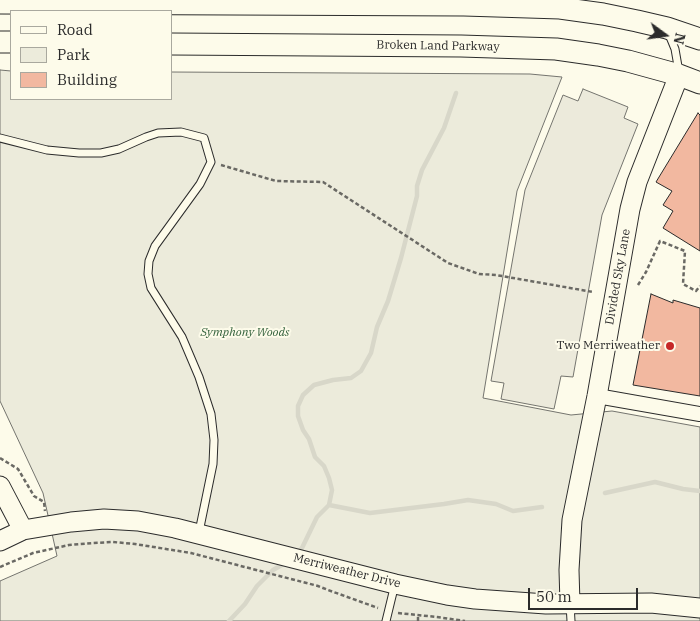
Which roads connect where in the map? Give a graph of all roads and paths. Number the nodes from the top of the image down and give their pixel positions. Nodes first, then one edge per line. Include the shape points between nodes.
1 (0, 3) edge
2 (667, 28) junction
3 (700, 39) edge
4 (172, 44) edge
5 (679, 75) junction
6 (700, 83) edge
7 (0, 138) edge
8 (211, 162) junction
9 (638, 285) dead end
10 (700, 286) edge
11 (593, 292) dead end
12 (597, 396) junction
13 (700, 414) edge
14 (0, 458) edge
15 (0, 486) edge
16 (44, 502) dead end
17 (23, 530) junction
18 (199, 534) junction
19 (0, 541) edge
20 (0, 567) edge
21 (395, 584) junction
22 (374, 606) dead end
23 (700, 608) edge
24 (570, 612) edge
25 (402, 614) dead end
26 (418, 615) junction
27 (386, 621) edge
28 (418, 621) edge
29 (465, 621) edge

1 - 2 main road via 524,6 602,14
2 - 3 main road
2 - 5 lane via 675,49
4 - 5 main road, Broken Land Parkway via 556,49 628,61
5 - 6 main road, Broken Land Parkway
5 - 12 street, Divided Sky Lane via 634,191
7 - 8 lane via 79,154 119,149 158,133 181,132 204,138
8 - 11 path via 276,181 323,182 448,263 479,274
8 - 18 lane via 200,184 155,246 148,274 151,288 182,337 211,414 213,464
9 - 10 path via 660,241 685,250 683,284 696,291
12 - 13 street
12 - 24 street, Divided Sky Lane via 572,520
14 - 16 path via 18,468 34,496
15 - 17 street
17 - 18 street, Merriweather Drive via 104,519 138,521
17 - 19 street, Merriweather Drive
18 - 21 street, Merriweather Drive
20 - 22 path via 33,553 69,545 135,544 210,558 299,581
21 - 24 street, Merriweather Drive via 475,599 546,604
21 - 27 lane
23 - 24 street, Merriweather Drive via 651,603
25 - 26 path
26 - 28 path
26 - 29 path

